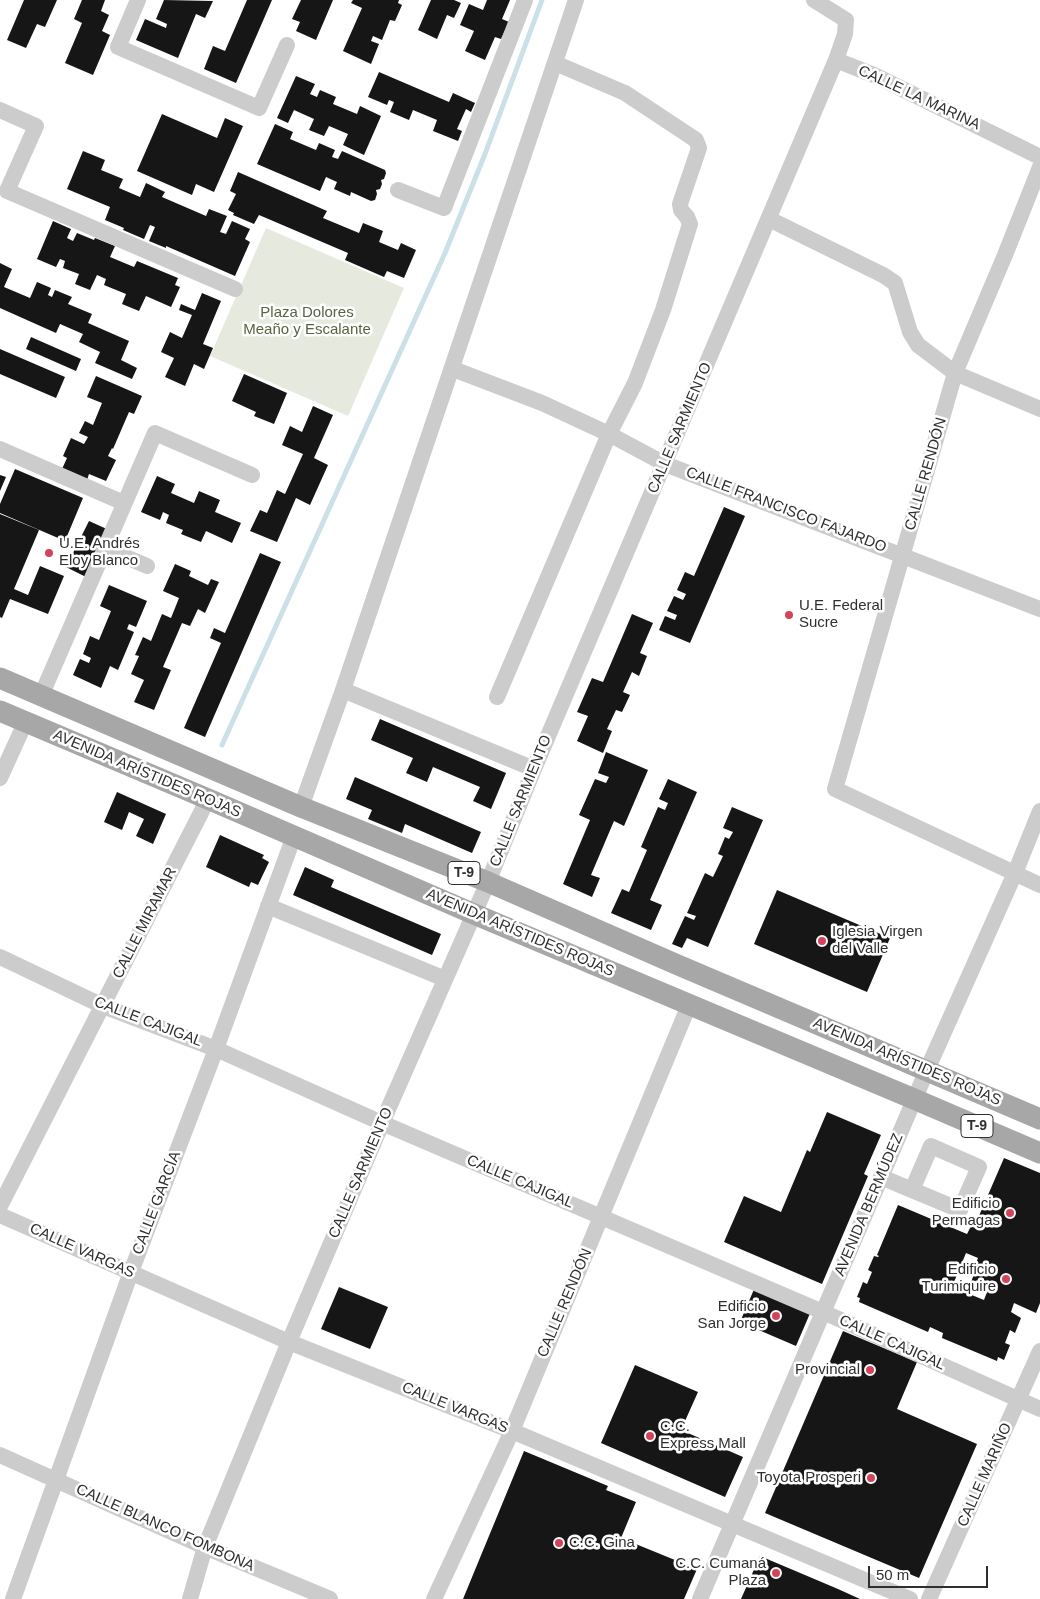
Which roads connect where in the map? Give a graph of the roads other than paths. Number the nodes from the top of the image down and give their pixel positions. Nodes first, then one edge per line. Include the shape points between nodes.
1 (138, 0) edge
2 (525, 0) edge
3 (576, 0) edge
4 (814, 0) edge
5 (287, 45) dead end
6 (836, 60) junction
7 (555, 63) junction
8 (0, 110) edge
9 (1040, 157) edge
10 (1040, 167) edge
11 (398, 190) dead end
12 (769, 219) junction
13 (235, 289) dead end
14 (452, 369) junction
15 (954, 373) junction
16 (1040, 409) edge
17 (609, 434) junction
18 (0, 449) edge
19 (665, 464) junction
20 (252, 474) dead end
21 (124, 503) junction
22 (105, 548) junction
23 (903, 556) junction
24 (147, 566) dead end
25 (1040, 608) edge
26 (0, 678) edge
27 (343, 690) junction
28 (40, 696) junction
29 (496, 697) dead end
30 (0, 711) edge
31 (25, 722) junction
32 (534, 769) junction
33 (0, 778) edge
34 (208, 799) junction
35 (300, 807) junction
36 (1040, 811) edge
37 (294, 836) junction
38 (1015, 873) junction
39 (488, 882) junction
40 (1040, 885) edge
41 (268, 906) junction
42 (474, 914) junction
43 (0, 957) edge
44 (445, 979) junction
45 (689, 1005) junction
46 (103, 1006) junction
47 (216, 1049) junction
48 (927, 1070) junction
49 (914, 1099) junction
50 (1040, 1119) edge
51 (382, 1124) junction
52 (1040, 1153) edge
53 (881, 1177) junction
54 (912, 1190) dead end
55 (0, 1206) edge
56 (0, 1215) edge
57 (602, 1217) junction
58 (131, 1272) junction
59 (823, 1312) junction
60 (289, 1342) junction
61 (1040, 1351) edge
62 (1018, 1400) junction
63 (1040, 1409) edge
64 (512, 1431) junction
65 (0, 1454) edge
66 (56, 1480) junction
67 (733, 1523) junction
68 (205, 1547) junction
69 (13, 1599) edge
70 (190, 1599) edge
71 (330, 1599) edge
72 (434, 1599) edge
73 (700, 1599) edge
74 (910, 1599) edge
75 (929, 1599) edge

1 - 5 street via 118,47 259,108
2 - 11 street via 444,208
3 - 7 street
4 - 6 street via 846,20
6 - 9 street, CALLE LA MARINA via 874,75
6 - 12 street, CALLE SARMIENTO
7 - 14 street
7 - 17 street via 625,93 696,140 699,148 680,204 690,224 663,310 634,383
8 - 13 street via 36,126 8,191
10 - 15 street, CALLE RENDÓN
12 - 15 street via 895,283 910,332 918,345
12 - 19 street, CALLE SARMIENTO
14 - 17 street, CALLE FRANCISCO FAJARDO via 542,403
14 - 27 street
15 - 16 street
15 - 23 street, CALLE RENDÓN
17 - 19 street, CALLE FRANCISCO FAJARDO
17 - 29 street
18 - 21 street
19 - 23 street, CALLE FRANCISCO FAJARDO
19 - 32 street, CALLE SARMIENTO
20 - 21 street via 155,433
21 - 22 street
22 - 24 street
22 - 28 street
23 - 25 street, CALLE FRANCISCO FAJARDO
23 - 38 street, CALLE RENDÓN via 835,789
26 - 28 main road, AVENIDA ARÍSTIDES ROJAS / T-9
27 - 32 street
27 - 35 street
28 - 35 main road, AVENIDA ARÍSTIDES ROJAS / T-9
30 - 31 main road, AVENIDA ARÍSTIDES ROJAS / T-9
31 - 33 street
31 - 34 main road, AVENIDA ARÍSTIDES ROJAS / T-9
32 - 39 street, CALLE SARMIENTO
34 - 37 main road, AVENIDA ARÍSTIDES ROJAS / T-9
34 - 46 street, CALLE MIRAMAR
35 - 39 main road, AVENIDA ARÍSTIDES ROJAS / T-9
36 - 38 street, AVENIDA BERMÚDEZ
37 - 41 street, CALLE GARCÍA
37 - 42 main road, AVENIDA ARÍSTIDES ROJAS / T-9
38 - 40 street
38 - 48 street, AVENIDA BERMÚDEZ
39 - 42 street, CALLE SARMIENTO
39 - 48 main road, AVENIDA ARÍSTIDES ROJAS / T-9
41 - 44 street
41 - 47 street, CALLE GARCÍA
42 - 44 street, CALLE SARMIENTO
42 - 45 main road, AVENIDA ARÍSTIDES ROJAS / T-9
43 - 46 street, CALLE CAJIGAL
44 - 51 street, CALLE SARMIENTO
45 - 49 main road, AVENIDA ARÍSTIDES ROJAS / T-9
45 - 57 street, CALLE RENDÓN
46 - 47 street, CALLE CAJIGAL
46 - 55 street, CALLE MIRAMAR
47 - 51 street, CALLE CAJIGAL
47 - 58 street, CALLE GARCÍA
48 - 49 street, AVENIDA BERMÚDEZ
48 - 50 main road, AVENIDA ARÍSTIDES ROJAS / T-9
49 - 52 main road, AVENIDA ARÍSTIDES ROJAS / T-9
49 - 53 street, AVENIDA BERMÚDEZ
51 - 57 street, CALLE CAJIGAL
51 - 60 street, CALLE SARMIENTO
53 - 54 street
53 - 59 street, AVENIDA BERMÚDEZ
56 - 58 street, CALLE VARGAS
57 - 59 street, CALLE CAJIGAL
57 - 64 street, CALLE RENDÓN
58 - 60 street, CALLE VARGAS
58 - 66 street, CALLE GARCÍA
59 - 62 street, CALLE CAJIGAL
59 - 67 street, AVENIDA BERMÚDEZ
60 - 64 street, CALLE VARGAS
60 - 68 street, CALLE SARMIENTO
61 - 62 street, CALLE MARIÑO
62 - 63 street, CALLE CAJIGAL
62 - 75 street, CALLE MARIÑO
64 - 67 street, CALLE VARGAS
64 - 72 street, CALLE RENDÓN
65 - 66 street, CALLE BLANCO FOMBONA
66 - 68 street, CALLE BLANCO FOMBONA
66 - 69 street, CALLE GARCÍA
67 - 73 street, AVENIDA BERMÚDEZ
67 - 74 street, CALLE VARGAS
68 - 70 street, CALLE SARMIENTO
68 - 71 street, CALLE BLANCO FOMBONA

